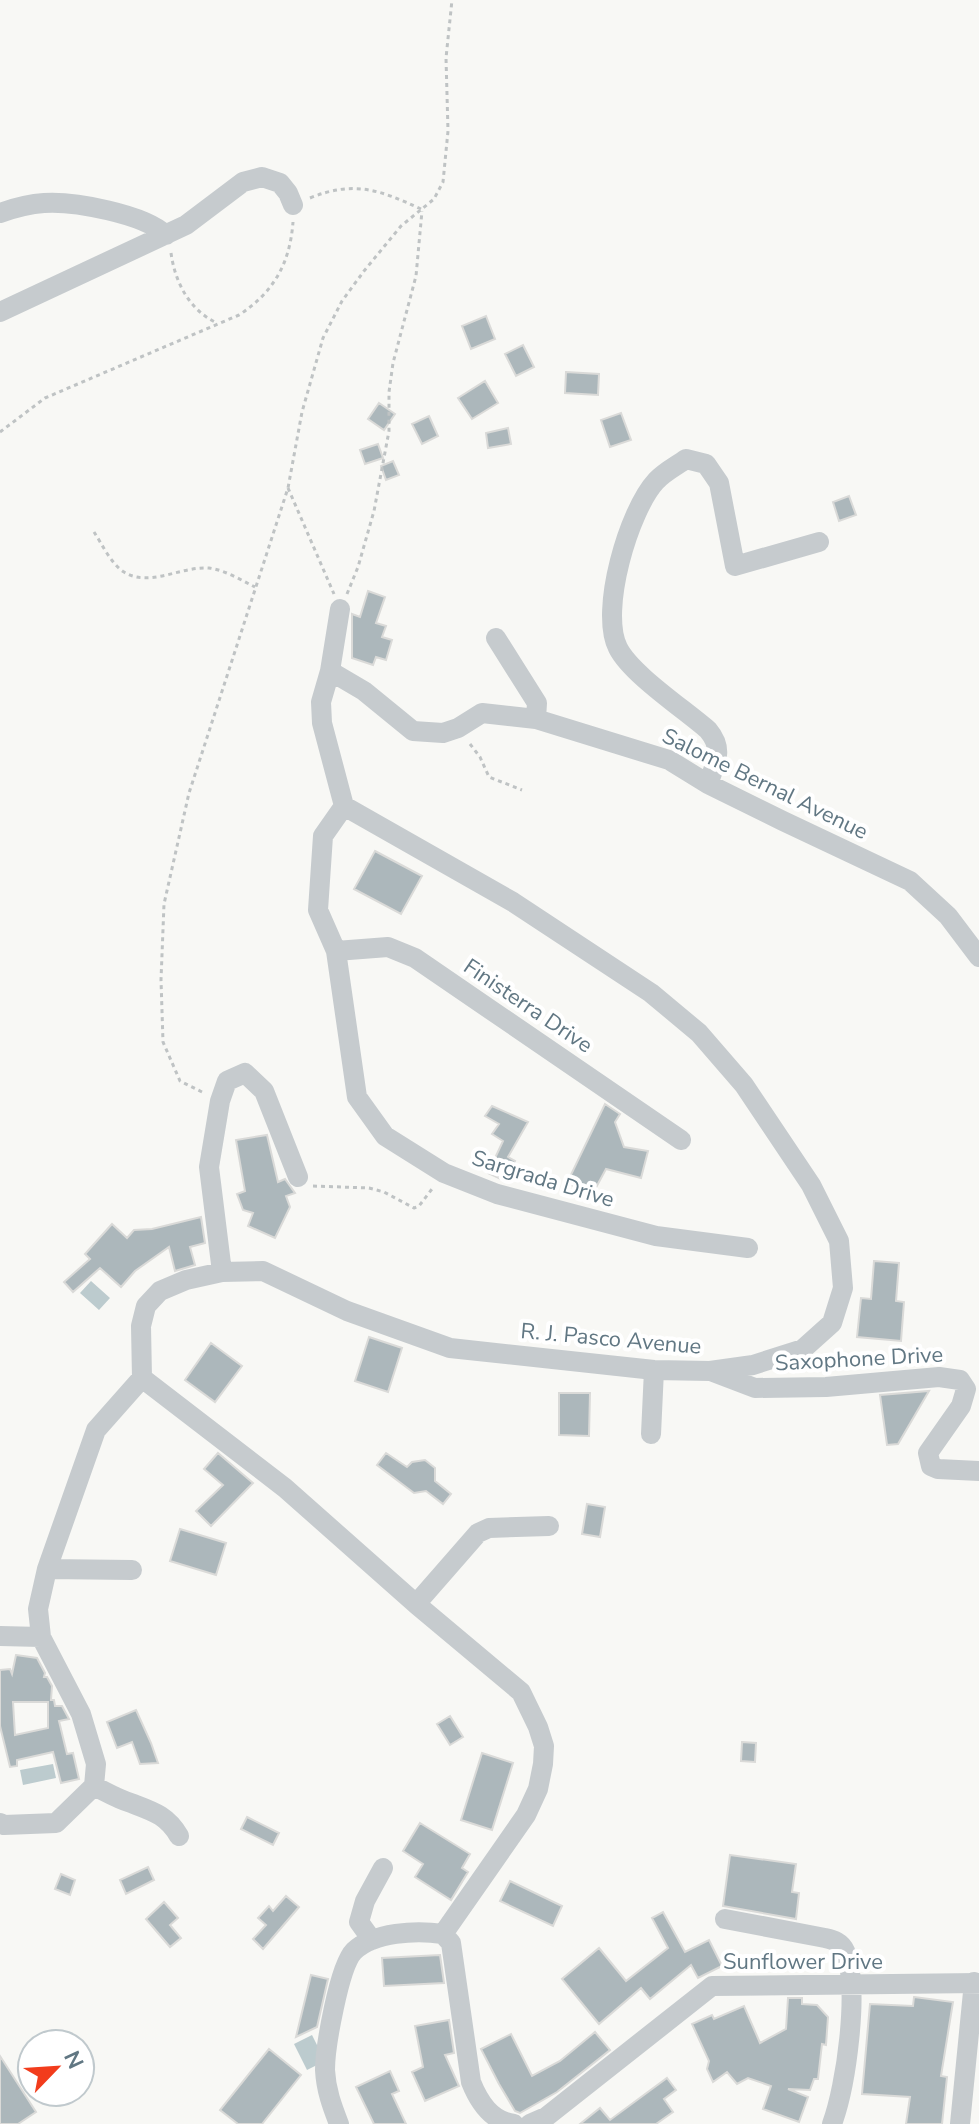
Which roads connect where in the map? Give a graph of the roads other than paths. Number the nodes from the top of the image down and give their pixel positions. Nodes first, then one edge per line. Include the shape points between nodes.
1 (293, 205) road end
2 (0, 213) edge
3 (166, 235) junction
4 (0, 312) edge
5 (819, 542) dead end
6 (340, 609) road end
7 (496, 638) dead end
8 (330, 671) junction
9 (536, 719) junction
10 (708, 784) junction
11 (344, 806) junction
12 (336, 951) junction
13 (979, 957) edge
14 (681, 1140) dead end
15 (298, 1177) road end
16 (748, 1248) dead end
17 (222, 1272) junction
18 (654, 1370) junction
19 (710, 1371) junction
20 (142, 1378) junction
21 (651, 1434) dead end
22 (979, 1471) edge
23 (549, 1526) dead end
24 (47, 1569) junction
25 (132, 1570) dead end
26 (416, 1604) junction
27 (0, 1636) edge
28 (41, 1637) junction
29 (94, 1786) junction
30 (0, 1823) edge
31 (179, 1836) dead end
32 (383, 1868) dead end
33 (725, 1919) dead end
34 (443, 1934) junction
35 (372, 1940) junction
36 (976, 1982) edge
37 (851, 1986) junction
38 (339, 2124) edge
39 (514, 2124) edge
40 (530, 2124) edge
41 (832, 2124) edge
42 (960, 2124) edge

1 - 3 street via 280,183 262,177 243,182
2 - 3 street via 37,204 71,204 150,224
3 - 4 street
5 - 10 street via 735,566 719,483 706,464 686,459 655,482 640,509 621,556 611,628 631,666 715,739 720,754
6 - 8 street
7 - 9 street via 537,703
8 - 9 street, Salome Bernal Avenue via 413,731 443,733 482,713
8 - 11 street via 321,702 322,723
9 - 10 street, Salome Bernal Avenue via 669,760
10 - 13 street, Salome Bernal Avenue via 910,881 948,916
11 - 12 street, Sargrada Drive via 323,836 318,910
11 - 19 street, R. J. Pasco Avenue via 513,902 651,993 699,1033 744,1085 811,1185 839,1241 843,1288 832,1323 803,1349 753,1365
12 - 14 street, Finisterra Drive via 388,947 415,958
12 - 16 street, Sargrada Drive via 357,1097 385,1136 444,1173 497,1194 656,1236
15 - 17 street via 264,1091 245,1073 227,1081 209,1167
17 - 18 street, R. J. Pasco Avenue via 263,1271 347,1311 450,1348
17 - 20 street, R. J. Pasco Avenue via 160,1291 146,1306
18 - 19 street, R. J. Pasco Avenue
18 - 21 street
19 - 22 street, Saxophone Drive via 755,1388 960,1380 966,1389 961,1406 928,1460 938,1469
20 - 24 street via 96,1430
20 - 26 street via 285,1488
23 - 26 street via 478,1533
24 - 25 street
24 - 28 street via 38,1609
26 - 34 street via 521,1692 544,1746 538,1789 526,1815
27 - 28 street
28 - 29 street via 81,1714 96,1764
29 - 30 street via 56,1823
29 - 31 street via 155,1811 171,1821
32 - 35 street via 359,1922
33 - 37 street via 837,1941 845,1950
34 - 35 street
34 - 39 street via 451,1943 471,2082 497,2119
35 - 38 street via 345,1962 334,2013 325,2068
36 - 37 street, Sunflower Drive
36 - 42 street
37 - 40 street, Sunflower Drive via 712,1986 546,2117
37 - 41 street via 846,2070

